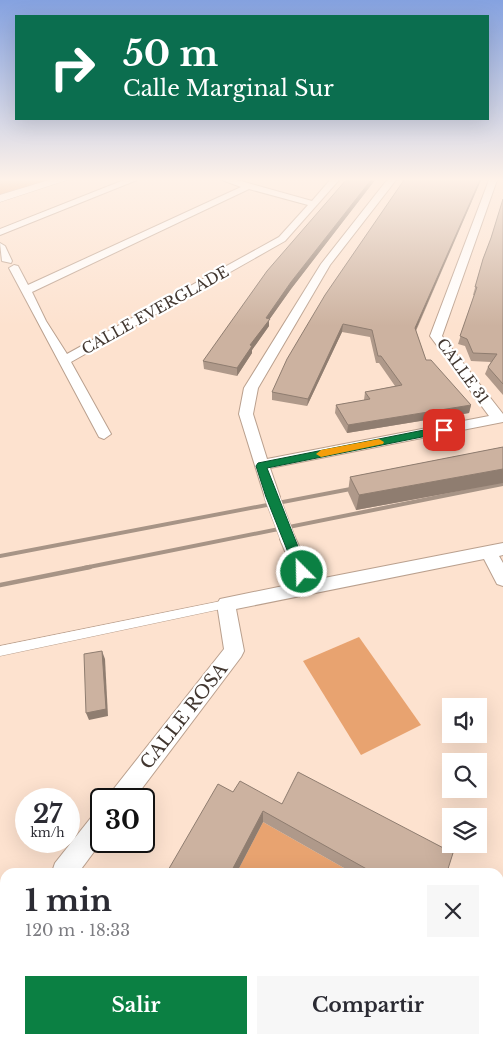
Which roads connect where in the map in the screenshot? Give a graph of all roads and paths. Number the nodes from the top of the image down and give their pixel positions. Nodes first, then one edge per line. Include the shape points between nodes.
1 (157, 229) edge
2 (289, 229) edge
3 (354, 229) edge
4 (475, 229) edge
5 (0, 246) edge
6 (25, 291) junction
7 (43, 322) joint
8 (64, 361) junction
9 (501, 418) edge
10 (104, 434) dead end
11 (261, 466) junction
12 (495, 550) edge
13 (503, 579) edge
14 (309, 588) junction
15 (226, 604) junction
16 (0, 651) edge
17 (128, 788) edge
18 (90, 838) edge
19 (67, 868) edge

1 - 6 street
2 - 8 street, CALLE EVERGLADE via 282,239
3 - 11 street via 326,264 251,388 246,414
4 - 9 street, CALLE 31 via 436,336
5 - 6 street
6 - 7 street
7 - 8 street
8 - 10 street
9 - 11 street
11 - 14 street, bridge
12 - 13 street
12 - 14 street
14 - 15 street
15 - 16 lane
15 - 17 street, CALLE ROSA via 234,651
18 - 19 street

